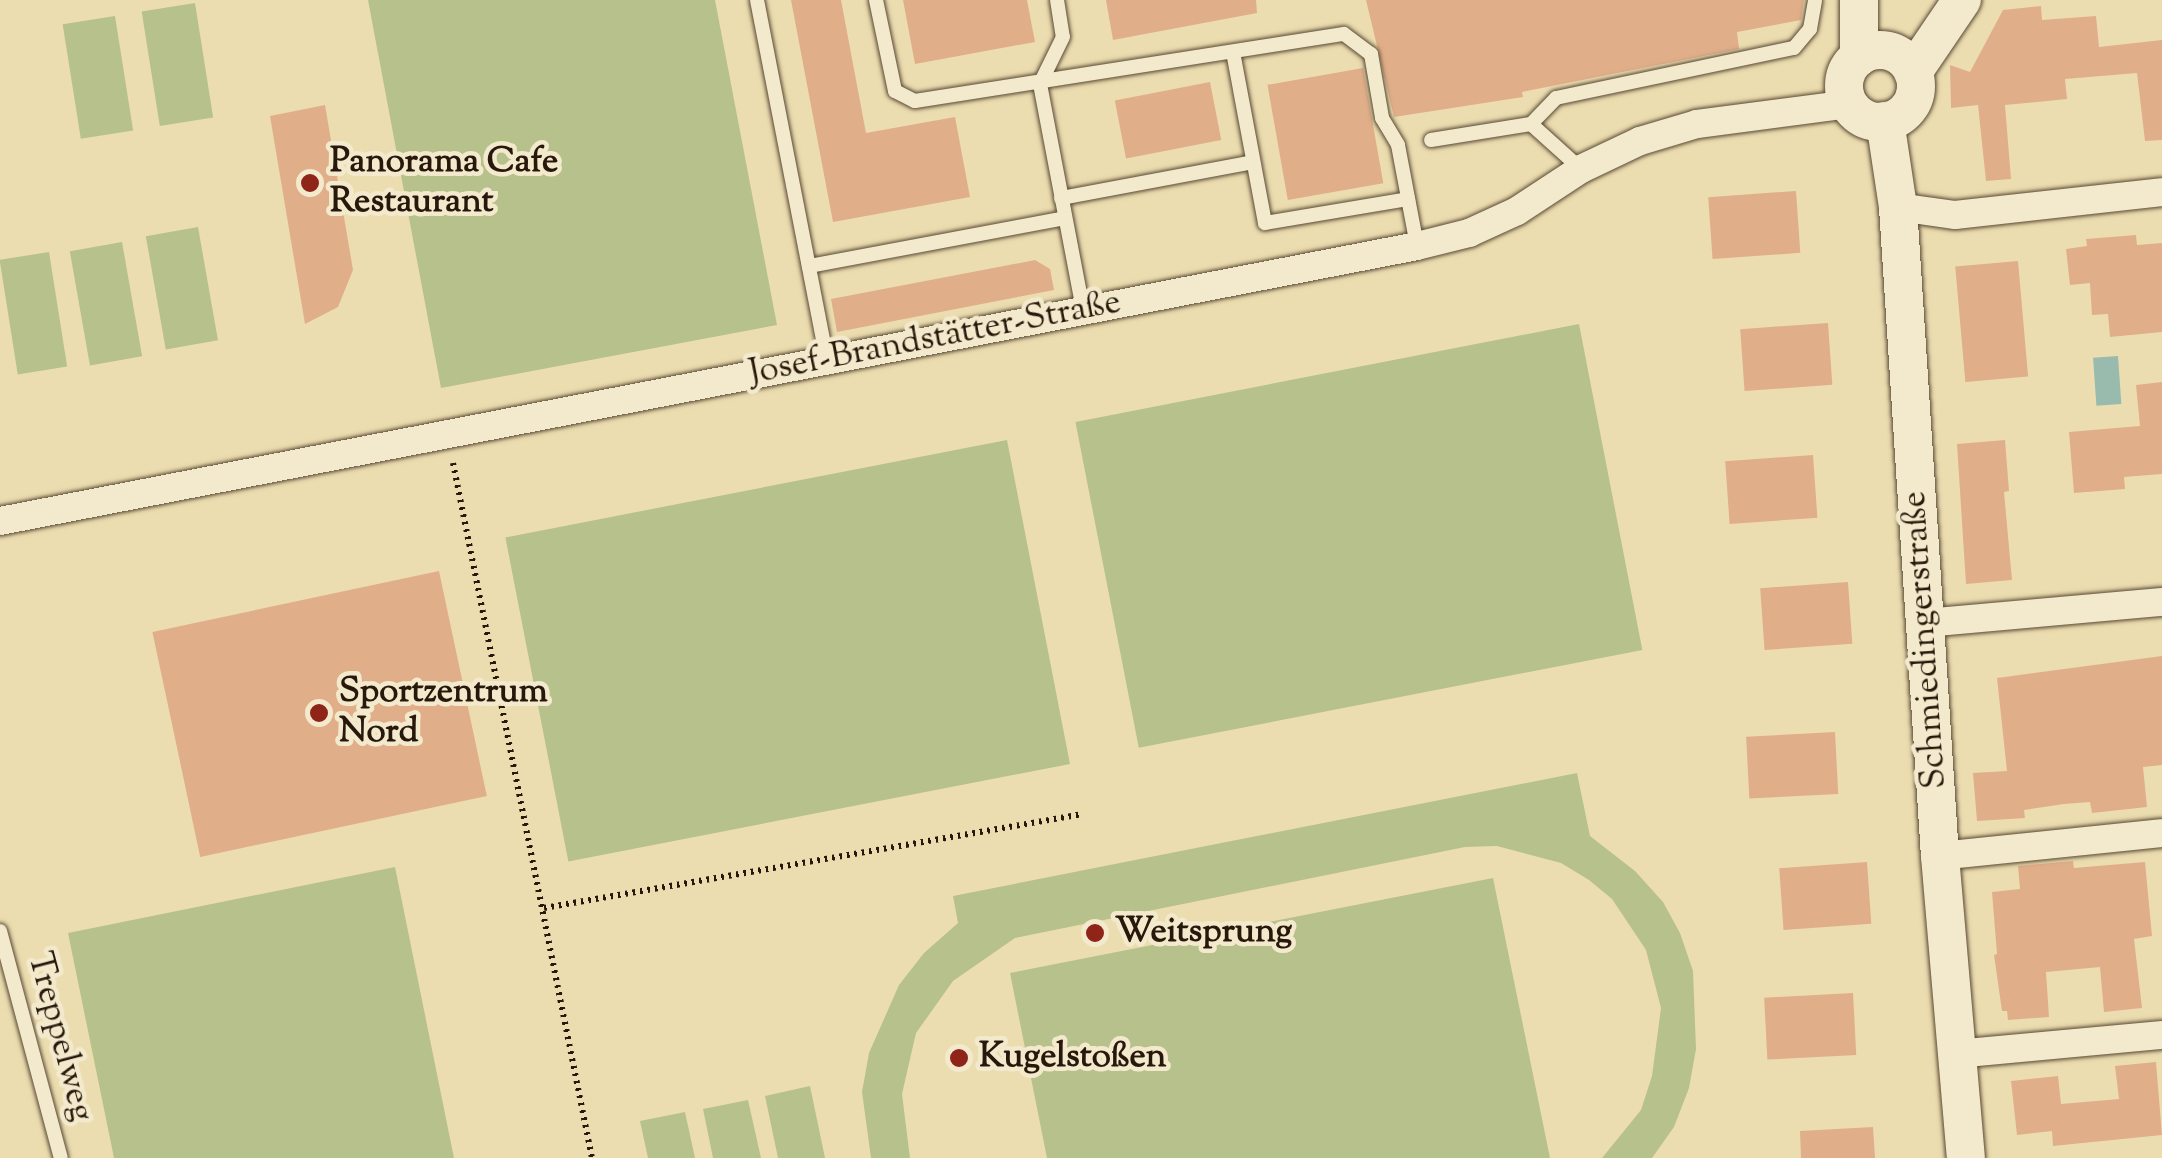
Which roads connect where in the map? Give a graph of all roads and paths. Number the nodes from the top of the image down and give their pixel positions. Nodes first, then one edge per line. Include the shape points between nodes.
1 (757, 0) edge
2 (876, 0) edge
3 (1057, 0) edge
4 (1815, 0) edge
5 (1859, 0) edge
6 (1962, 0) edge
7 (1233, 52) junction
8 (1859, 56) junction
9 (1913, 72) junction
10 (1040, 84) junction
11 (1849, 104) junction
12 (1885, 122) junction
13 (1531, 124) junction
14 (1431, 140) dead end
15 (1253, 162) junction
16 (1581, 169) junction
17 (2162, 192) edge
18 (1062, 198) junction
19 (1408, 199) junction
20 (1898, 207) junction
21 (1065, 218) junction
22 (1416, 246) junction
23 (809, 266) junction
24 (1083, 310) junction
25 (826, 359) junction
26 (447, 437) junction
27 (0, 521) edge
28 (2162, 602) edge
29 (1925, 623) junction
30 (1083, 814) dead end
31 (2162, 833) edge
32 (1940, 856) junction
33 (544, 908) junction
34 (0, 932) edge
35 (2162, 1035) edge
36 (1956, 1054) junction
37 (61, 1158) edge
38 (592, 1158) edge
39 (1966, 1158) edge

1 - 23 lane
2 - 10 lane via 895,91 914,102
3 - 10 lane via 1063,37
4 - 13 lane via 1810,29 1794,48 1556,98
5 - 8 street
6 - 9 street
7 - 10 lane
7 - 15 lane
7 - 19 lane via 1344,34 1371,54 1382,118 1398,145
8 - 9 street via 1890,51
8 - 11 street via 1846,74
9 - 12 street via 1912,104
10 - 18 lane
11 - 12 street via 1864,118
11 - 16 street, Josef-Brandstätter-Straße via 1697,124
12 - 20 street, Schmiedingerstraße
13 - 14 lane
13 - 16 lane
15 - 18 lane
15 - 19 lane via 1265,223
16 - 22 street, Josef-Brandstätter-Straße via 1518,211
17 - 20 street via 1955,215
18 - 21 lane
19 - 22 lane
20 - 29 street, Schmiedingerstraße
21 - 23 lane
21 - 24 lane
22 - 24 street, Josef-Brandstätter-Straße
23 - 25 lane
24 - 25 street, Josef-Brandstätter-Straße
25 - 26 street, Josef-Brandstätter-Straße
26 - 27 street, Josef-Brandstätter-Straße
26 - 33 path
28 - 29 street
29 - 32 street, Schmiedingerstraße
30 - 33 path
31 - 32 street
32 - 36 street, Schmiedingerstraße
33 - 38 path
34 - 37 lane, Treppelweg
35 - 36 street
36 - 39 street, Schmiedingerstraße

